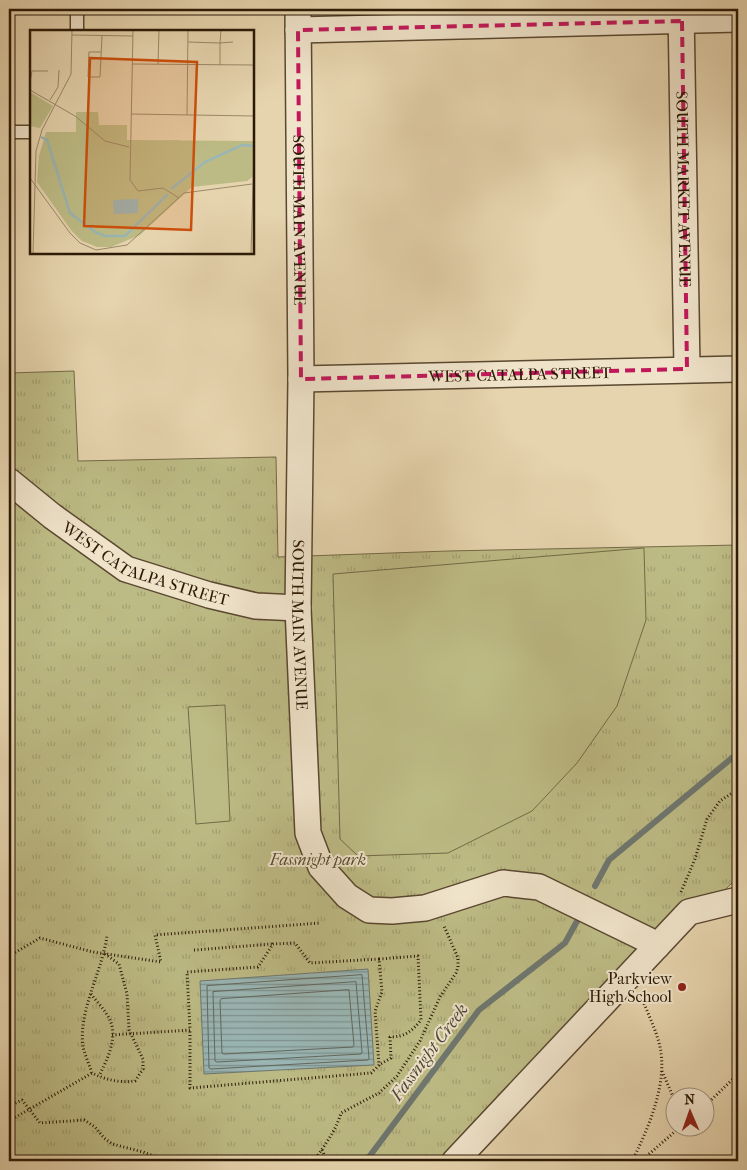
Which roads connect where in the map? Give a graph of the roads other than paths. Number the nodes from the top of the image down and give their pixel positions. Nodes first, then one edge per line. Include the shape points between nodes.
1 (77, 9) edge
2 (681, 15) edge
3 (298, 19) edge
4 (738, 19) edge
5 (77, 30) edge
6 (9, 132) edge
7 (30, 132) edge
8 (738, 368) edge
9 (687, 369) junction
10 (301, 379) junction
11 (9, 481) edge
12 (298, 608) junction
13 (738, 900) edge
14 (657, 946) junction
15 (455, 1161) edge

1 - 5 lane
2 - 3 street via 480,21
2 - 4 street
2 - 9 street, SOUTH MARKET AVENUE
3 - 10 street, SOUTH MAIN AVENUE
6 - 7 lane
8 - 9 street, WEST CATALPA STREET
9 - 10 street, WEST CATALPA STREET
10 - 12 street, SOUTH MAIN AVENUE
11 - 12 street, WEST CATALPA STREET via 126,569 256,606
12 - 14 street, SOUTH MAIN AVENUE via 308,833 321,867 347,896 369,910 392,911 425,908 502,883 539,887
13 - 14 street via 689,912
14 - 15 street

